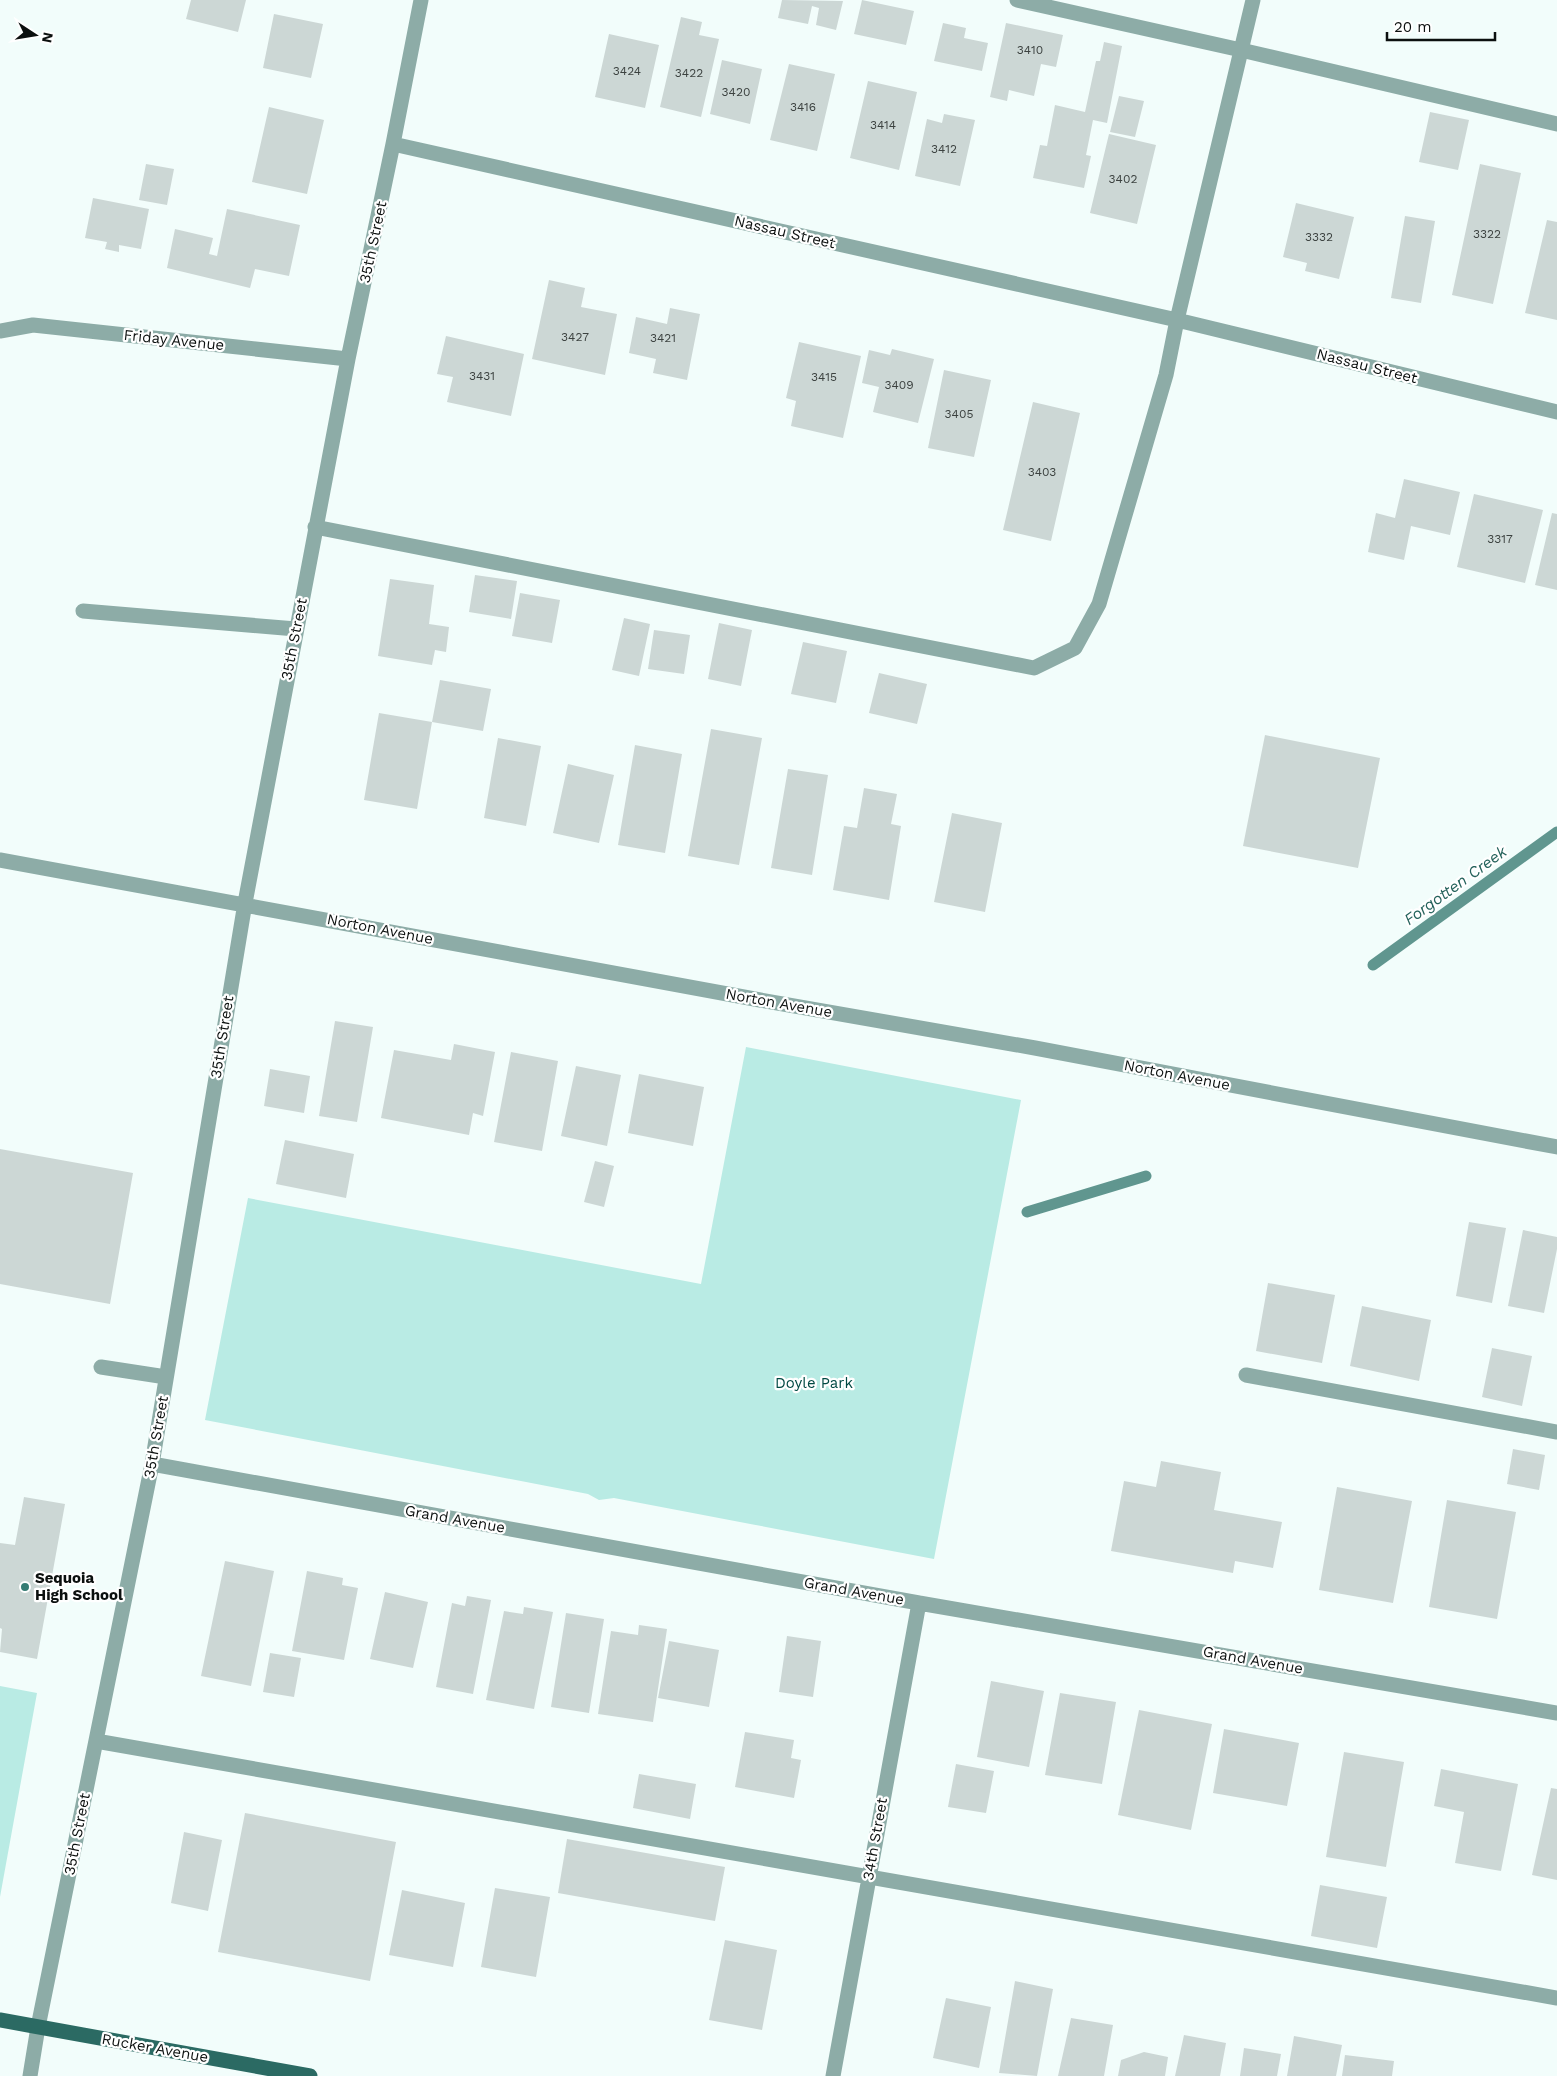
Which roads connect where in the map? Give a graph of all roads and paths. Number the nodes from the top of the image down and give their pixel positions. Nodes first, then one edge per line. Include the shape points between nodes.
1 (421, 0) edge
2 (1017, 0) edge
3 (1253, 0) edge
4 (1241, 50) junction
5 (1557, 124) edge
6 (393, 144) junction
7 (1177, 320) junction
8 (0, 331) edge
9 (348, 359) junction
10 (1557, 412) edge
11 (316, 527) junction
12 (83, 611) dead end
13 (296, 629) junction
14 (0, 860) edge
15 (245, 903) junction
16 (1557, 1147) edge
17 (101, 1367) dead end
18 (1246, 1375) dead end
19 (166, 1377) junction
20 (1557, 1432) edge
21 (152, 1464) junction
22 (919, 1603) junction
23 (1557, 1713) edge
24 (96, 1741) junction
25 (868, 1878) junction
26 (1557, 1998) edge
27 (0, 2020) edge
28 (38, 2027) junction
29 (30, 2076) edge
30 (310, 2076) edge
31 (833, 2076) edge

1 - 6 street, 35th Street
2 - 4 street
3 - 4 street
4 - 5 street
4 - 7 street
6 - 7 street, Nassau Street
6 - 9 street, 35th Street
7 - 10 street, Nassau Street
7 - 11 street via 1166,375 1099,604 1076,648 1034,668
8 - 9 street, Friday Avenue via 33,325
9 - 11 street, 35th Street
11 - 13 street, 35th Street
12 - 13 street
13 - 15 street, 35th Street
14 - 15 street, Norton Avenue
15 - 16 street, Norton Avenue
15 - 19 street, 35th Street
17 - 19 street
18 - 20 street
19 - 21 street, 35th Street
21 - 22 street, Grand Avenue
21 - 24 street, 35th Street
22 - 23 street, Grand Avenue
22 - 25 street, 34th Street
24 - 25 street
24 - 28 street, 35th Street
25 - 26 street
25 - 31 street, 34th Street
27 - 28 main road, Rucker Avenue
28 - 29 street, 35th Street
28 - 30 main road, Rucker Avenue

